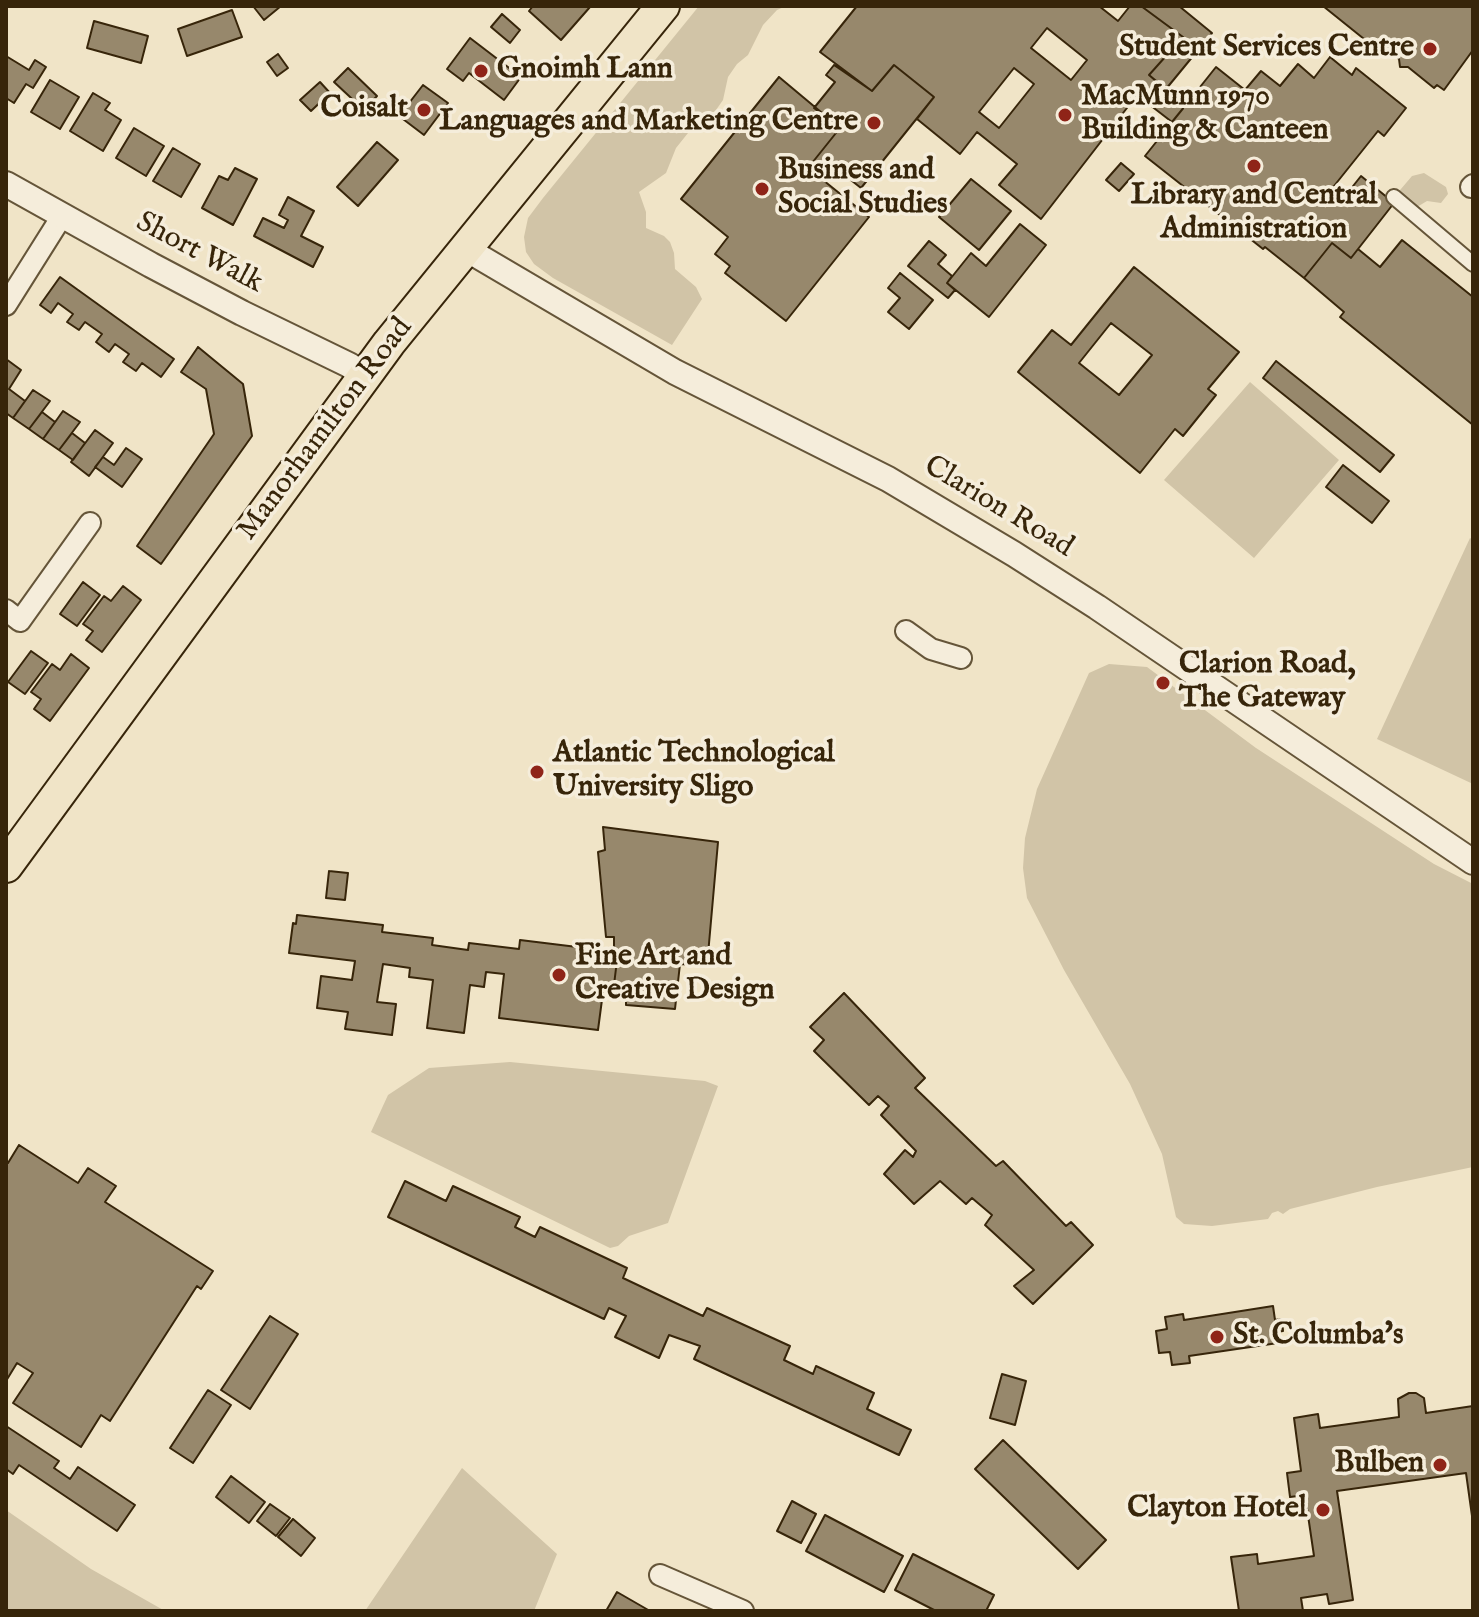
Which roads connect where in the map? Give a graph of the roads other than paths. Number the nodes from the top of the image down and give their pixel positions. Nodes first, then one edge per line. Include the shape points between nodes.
1 (663, 6) edge
2 (6, 184) edge
3 (1394, 197) dead end
4 (62, 216) junction
5 (466, 249) junction
6 (1473, 264) edge
7 (6, 305) edge
8 (365, 376) junction
9 (90, 523) dead end
10 (6, 610) edge
11 (906, 631) dead end
12 (961, 658) dead end
13 (1473, 862) edge
14 (6, 866) edge
15 (660, 1575) dead end
16 (743, 1611) edge

1 - 5 highway, Manorhamilton Road
2 - 4 street, Short Walk
3 - 6 street
4 - 7 street
4 - 8 street, Short Walk
5 - 8 highway, Manorhamilton Road
5 - 13 street, Clarion Road via 675,372 888,479 1014,554
8 - 14 highway, Manorhamilton Road
9 - 10 street via 20,621
11 - 12 street via 931,649
15 - 16 street

